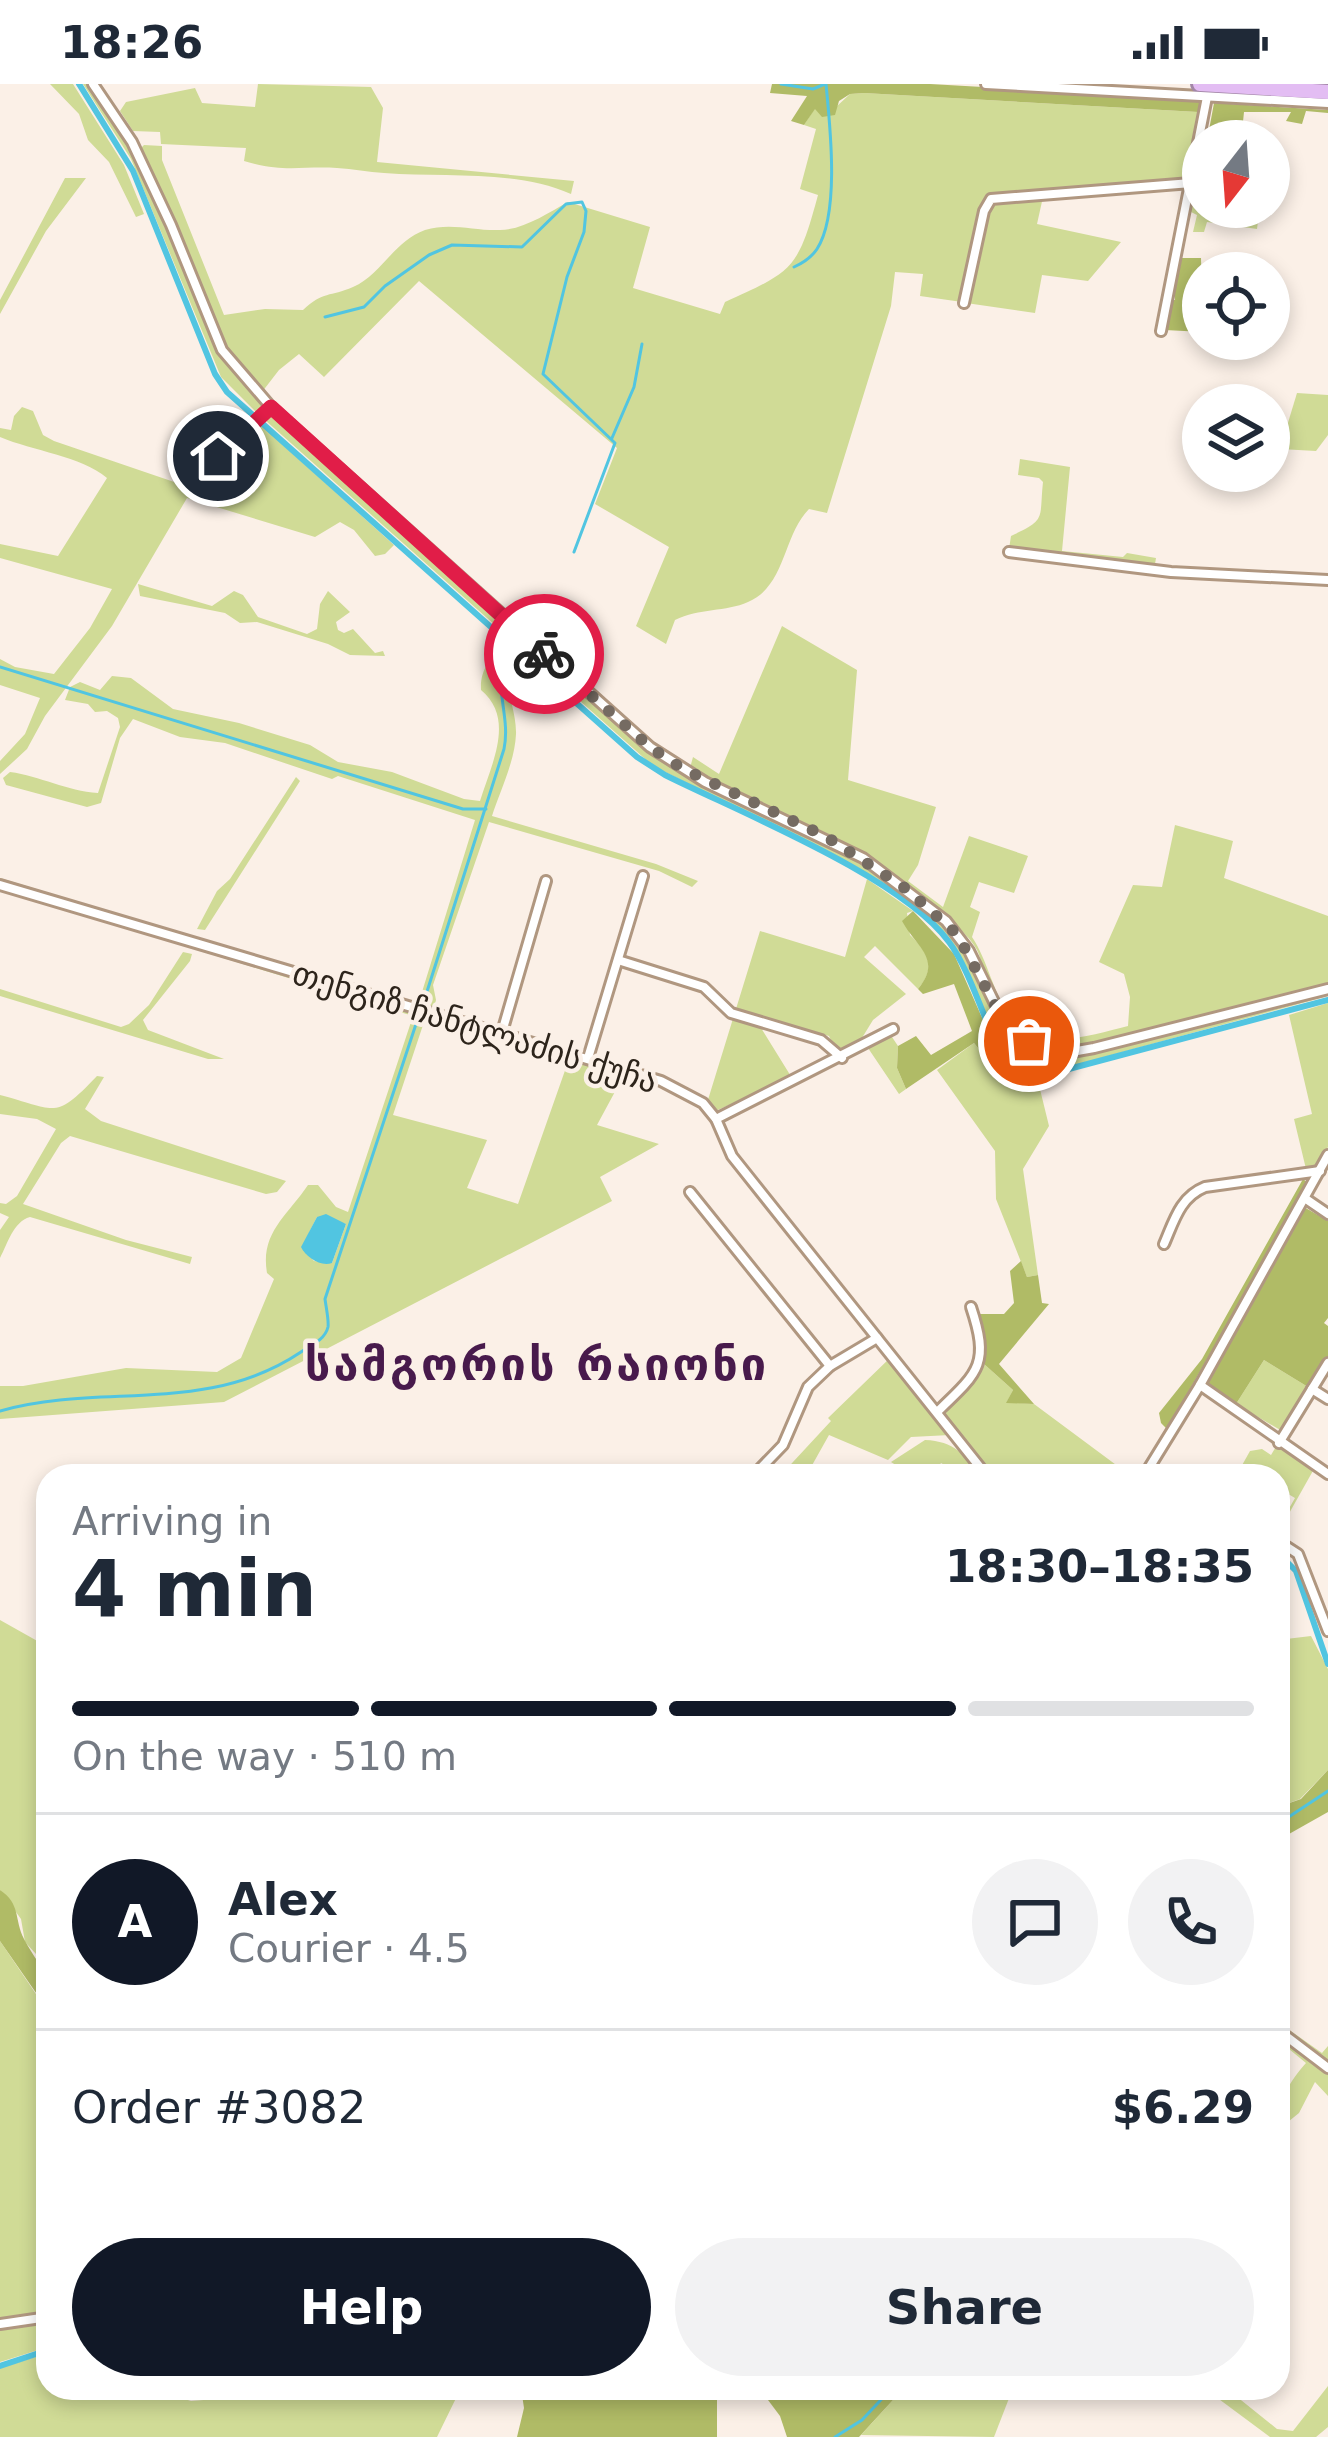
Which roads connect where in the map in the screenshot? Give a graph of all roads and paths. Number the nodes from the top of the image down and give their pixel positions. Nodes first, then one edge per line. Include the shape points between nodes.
1 (93, 84) edge
2 (986, 84) edge
3 (1204, 91) edge
4 (1328, 92) edge
5 (1328, 103) edge
6 (1182, 184) edge
7 (1182, 226) edge
8 (964, 302) dead end
9 (1160, 331) dead end
10 (269, 410) junction
11 (218, 456) dead end
12 (1009, 552) dead end
13 (1328, 580) edge
14 (643, 876) dead end
15 (547, 881) dead end
16 (0, 886) edge
17 (618, 960) junction
18 (1328, 989) edge
19 (893, 1029) dead end
20 (502, 1032) junction
21 (588, 1058) junction
22 (842, 1058) junction
23 (716, 1119) junction
24 (1328, 1156) edge
25 (1320, 1172) junction
26 (690, 1192) dead end
27 (1306, 1199) junction
28 (1328, 1214) edge
29 (1164, 1244) dead end
30 (971, 1307) dead end
31 (877, 1338) junction
32 (1328, 1364) edge
33 (830, 1366) junction
34 (1200, 1385) junction
35 (1312, 1389) junction
36 (1328, 1399) edge
37 (937, 1412) junction
38 (1279, 1443) junction
39 (764, 1464) edge
40 (978, 1464) edge
41 (1151, 1464) edge
42 (1328, 1474) edge
43 (1290, 1548) edge
44 (1328, 1630) edge
45 (1290, 2039) edge
46 (1328, 2068) edge
47 (36, 2319) edge
48 (0, 2324) edge

1 - 10 street via 132,142 222,350
2 - 3 street
3 - 4 highway
3 - 5 street
6 - 8 street via 991,199
7 - 9 street
10 - 11 street
10 - 18 street via 650,747 863,858 946,921 1001,1016 1037,1047 1094,1048
12 - 13 street
14 - 17 street
15 - 20 street
16 - 20 street, თენგიზ ჩანტლაძის ქუჩა
17 - 21 street
17 - 22 street via 704,987 731,1013 821,1040
19 - 22 street
20 - 21 street, თენგიზ ჩანტლაძის ქუჩა
21 - 23 street, თენგიზ ჩანტლაძის ქუჩა via 684,1091
22 - 23 street
23 - 31 street, თენგიზ ჩანტლაძის ქუჩა via 732,1156
24 - 25 street
25 - 27 street
25 - 29 street via 1192,1192
26 - 33 street
27 - 28 street
27 - 34 street
30 - 37 street via 982,1341 978,1366
31 - 33 street
31 - 37 street, თენგიზ ჩანტლაძის ქუჩა
32 - 35 street
33 - 39 street via 808,1387 783,1444
34 - 38 street
34 - 41 street
35 - 36 street
35 - 38 street
37 - 40 street, თენგიზ ჩანტლაძის ქუჩა
38 - 42 street
43 - 44 street
45 - 46 street
47 - 48 street

